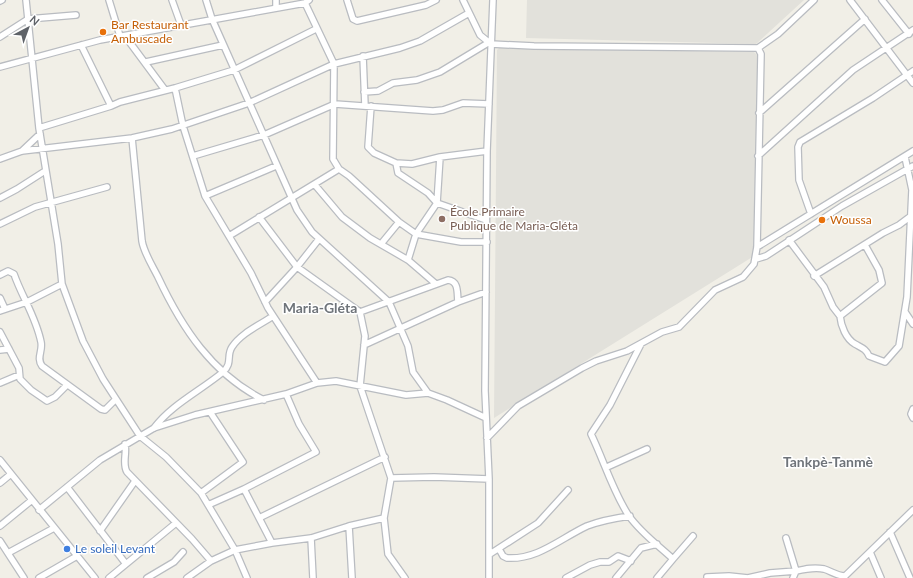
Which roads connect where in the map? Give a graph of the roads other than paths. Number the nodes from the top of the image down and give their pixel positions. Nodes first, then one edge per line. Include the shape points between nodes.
1 (26, 0) edge
2 (109, 0) edge
3 (172, 0) edge
4 (206, 0) edge
5 (276, 0) edge
6 (347, 0) edge
7 (436, 0) edge
8 (463, 0) edge
9 (494, 0) edge
10 (814, 0) edge
11 (850, 0) edge
12 (882, 0) edge
13 (307, 2) edge
14 (424, 2) edge
15 (276, 8) junction
16 (469, 13) junction
17 (76, 16) dead end
18 (28, 19) junction
19 (212, 19) junction
20 (865, 19) junction
21 (181, 25) junction
22 (316, 29) junction
23 (911, 32) edge
24 (123, 36) junction
25 (0, 37) edge
26 (489, 44) junction
27 (81, 45) junction
28 (223, 45) junction
29 (758, 48) junction
30 (887, 48) junction
31 (363, 56) junction
32 (31, 57) junction
33 (146, 62) junction
34 (334, 64) junction
35 (0, 67) edge
36 (234, 70) junction
37 (913, 71) edge
38 (907, 75) junction
39 (913, 83) edge
40 (175, 88) junction
41 (165, 90) junction
42 (364, 92) junction
43 (249, 103) junction
44 (335, 104) junction
45 (490, 104) junction
46 (111, 106) junction
47 (368, 106) junction
48 (759, 114) junction
49 (183, 126) junction
50 (40, 131) junction
51 (264, 135) junction
52 (132, 138) junction
53 (42, 150) junction
54 (22, 151) junction
55 (487, 151) junction
56 (913, 151) edge
57 (193, 156) junction
58 (758, 156) junction
59 (440, 157) junction
60 (905, 157) junction
61 (0, 159) edge
62 (396, 163) junction
63 (276, 166) junction
64 (911, 167) edge
65 (339, 169) junction
66 (45, 171) junction
67 (315, 185) junction
68 (107, 187) dead end
69 (206, 196) junction
70 (0, 198) edge
71 (291, 199) junction
72 (51, 202) junction
73 (437, 203) junction
74 (811, 214) junction
75 (911, 216) junction
76 (259, 217) junction
77 (486, 220) junction
78 (399, 222) junction
79 (0, 224) edge
80 (416, 234) junction
81 (229, 236) junction
82 (320, 239) junction
83 (790, 240) junction
84 (487, 242) junction
85 (381, 244) junction
86 (865, 245) junction
87 (757, 247) junction
88 (756, 259) junction
89 (408, 260) junction
90 (297, 267) junction
91 (0, 275) edge
92 (814, 276) junction
93 (62, 284) junction
94 (436, 284) junction
95 (486, 292) junction
96 (0, 298) edge
97 (27, 302) junction
98 (265, 302) junction
99 (389, 302) junction
100 (458, 302) junction
101 (2, 310) edge
102 (360, 312) junction
103 (905, 312) junction
104 (273, 316) junction
105 (840, 316) junction
106 (913, 324) edge
107 (401, 329) junction
108 (0, 332) edge
109 (641, 344) junction
110 (364, 345) junction
111 (8, 349) junction
112 (0, 350) edge
113 (224, 371) junction
114 (19, 375) junction
115 (0, 383) edge
116 (318, 383) junction
117 (67, 385) junction
118 (360, 386) junction
119 (428, 393) junction
120 (286, 394) junction
121 (116, 399) junction
122 (264, 400) junction
123 (913, 409) edge
124 (210, 412) junction
125 (486, 418) junction
126 (913, 418) edge
127 (154, 428) junction
128 (140, 436) junction
129 (488, 438) junction
130 (125, 444) junction
131 (647, 449) dead end
132 (385, 457) junction
133 (0, 460) edge
134 (607, 467) junction
135 (11, 474) junction
136 (391, 478) junction
137 (489, 479) junction
138 (136, 481) junction
139 (0, 483) edge
140 (67, 487) junction
141 (244, 489) junction
142 (568, 490) dead end
143 (201, 493) junction
144 (32, 500) junction
145 (208, 505) junction
146 (39, 510) junction
147 (913, 510) edge
148 (630, 516) junction
149 (259, 518) junction
150 (384, 518) junction
151 (176, 523) junction
152 (0, 526) edge
153 (349, 526) junction
154 (54, 528) junction
155 (100, 531) junction
156 (890, 532) junction
157 (646, 535) junction
158 (693, 536) dead end
159 (311, 538) junction
160 (786, 538) dead end
161 (0, 541) edge
162 (272, 543) junction
163 (657, 544) junction
164 (641, 548) junction
165 (499, 549) junction
166 (234, 550) junction
167 (183, 552) dead end
168 (870, 552) junction
169 (8, 553) junction
170 (490, 554) junction
171 (77, 556) junction
172 (674, 559) junction
173 (631, 560) junction
174 (211, 561) junction
175 (126, 564) junction
176 (196, 571) junction
177 (796, 571) junction
178 (94, 577) edge
179 (708, 577) edge
180 (844, 577) edge
181 (24, 578) edge
182 (39, 578) edge
183 (109, 578) edge
184 (147, 578) edge
185 (187, 578) edge
186 (196, 578) edge
187 (247, 578) edge
188 (313, 578) edge
189 (352, 578) edge
190 (405, 578) edge
191 (489, 578) edge
192 (566, 578) edge
193 (616, 578) edge
194 (657, 578) edge
195 (748, 578) edge
196 (793, 578) edge
197 (881, 578) edge
198 (910, 578) edge

1 - 18 street
2 - 24 street
3 - 21 street
4 - 19 street
5 - 15 street
6 - 14 street via 353,19 357,21
7 - 14 street
8 - 16 street
9 - 26 street
10 - 29 street via 778,34
11 - 20 street
12 - 23 street
13 - 15 street
13 - 22 street
15 - 19 street
16 - 26 street via 480,35
16 - 31 street via 420,41
17 - 18 street
18 - 25 street
18 - 32 street
19 - 21 street
19 - 28 street
20 - 30 street
20 - 48 street
21 - 24 street
22 - 34 street
22 - 36 street
23 - 30 street
24 - 27 street
24 - 33 street
26 - 29 street
26 - 42 street via 440,72 417,80 393,83 378,91
26 - 45 street
27 - 32 street
27 - 46 street
28 - 33 street
28 - 36 street
29 - 48 street via 761,54
30 - 38 street
30 - 58 street via 853,70
31 - 34 street
31 - 42 street
32 - 35 street
32 - 50 street
33 - 41 street
34 - 43 street
34 - 44 street
36 - 40 street
36 - 43 street
37 - 38 street
38 - 39 street
38 - 74 street via 800,142 799,180
40 - 41 street
40 - 49 street
41 - 46 street
42 - 47 street
43 - 49 street
43 - 51 street
44 - 47 street
44 - 51 street
44 - 65 street via 333,159
45 - 47 street via 463,102 433,111
45 - 55 street
46 - 50 street
47 - 62 street via 368,147 374,153
48 - 58 street
49 - 52 street
49 - 57 street
50 - 53 street
50 - 54 street
51 - 57 street
51 - 63 street
52 - 53 street
52 - 113 street via 144,249 188,334
53 - 54 street
53 - 66 street
54 - 61 street
55 - 59 street
55 - 77 street
56 - 60 street
57 - 69 street
58 - 87 street
59 - 62 street via 412,164
59 - 73 street
60 - 64 street
60 - 74 street
62 - 73 street via 398,173 428,193
63 - 69 street
63 - 71 street
64 - 75 street
64 - 83 street via 842,206
65 - 67 street
65 - 78 street
66 - 70 street
66 - 72 street
67 - 71 street
67 - 85 street via 342,217 364,235
68 - 72 street
69 - 81 street
71 - 76 street
71 - 82 street via 304,222
72 - 79 street
72 - 93 street
73 - 77 street
73 - 80 street
74 - 87 street
75 - 86 street
75 - 103 street
76 - 81 street
76 - 90 street
77 - 84 street
78 - 80 street
78 - 85 street
80 - 84 street via 461,242
80 - 89 street
81 - 98 street
82 - 90 street
82 - 99 street
83 - 88 street via 766,256
83 - 92 street via 808,263
84 - 95 street
85 - 89 street
86 - 92 street
86 - 105 street via 879,270 882,283
87 - 88 street
88 - 109 street via 751,269 740,280 715,290 679,327 662,332
89 - 94 street
90 - 98 street
90 - 102 street
91 - 97 street via 8,271 14,274
92 - 105 street via 824,287
93 - 97 street
93 - 121 street via 92,361
94 - 99 street
94 - 100 street via 448,280 455,283
95 - 100 street
95 - 125 street
96 - 101 street
97 - 101 street
97 - 117 street via 41,343 39,362
98 - 104 street
99 - 102 street
99 - 107 street
100 - 107 street
102 - 110 street via 365,328
103 - 105 street via 898,346 885,362 869,356 867,351 851,341 843,328
103 - 106 street
104 - 113 street via 234,344 230,351 230,363
104 - 116 street
107 - 110 street
107 - 119 street via 413,362 413,372
108 - 111 street
109 - 129 street via 596,361 524,402
109 - 134 street via 610,405 591,434
110 - 118 street
111 - 112 street
111 - 114 street via 19,368
113 - 122 street via 239,386
113 - 127 street via 181,402
114 - 115 street
114 - 117 street via 23,383 47,401
116 - 118 street via 336,381
116 - 120 street
117 - 121 street via 103,410
118 - 119 street via 406,395
118 - 132 street
119 - 125 street
120 - 122 street
120 - 141 street via 299,424 316,452
121 - 128 street
122 - 124 street
123 - 126 street
124 - 127 street
124 - 143 street via 244,462
125 - 129 street
127 - 128 street
128 - 130 street
128 - 143 street via 166,457
129 - 137 street
130 - 138 street via 125,469
130 - 140 street via 100,460
131 - 134 street
132 - 136 street
132 - 149 street
133 - 135 street
134 - 148 street via 614,487
135 - 139 street
135 - 144 street
136 - 137 street
136 - 150 street
137 - 170 street
138 - 151 street
138 - 155 street
140 - 146 street
140 - 155 street
141 - 145 street
141 - 149 street
142 - 165 street via 538,523
143 - 145 street
144 - 146 street
144 - 152 street
145 - 166 street
146 - 154 street
147 - 156 street
148 - 157 street
148 - 165 street via 590,525 536,554 507,558
149 - 162 street
150 - 153 street
150 - 190 street via 388,554
151 - 174 street
151 - 175 street
153 - 159 street
153 - 189 street
154 - 169 street
154 - 171 street
155 - 175 street
156 - 168 street
156 - 198 street
157 - 163 street
157 - 164 street
158 - 172 street
159 - 162 street
159 - 188 street
160 - 177 street
161 - 169 street
162 - 166 street
163 - 164 street
163 - 172 street
164 - 173 street
165 - 170 street
166 - 174 street
166 - 187 street
167 - 184 street via 174,562
168 - 180 street
168 - 197 street
169 - 181 street
170 - 191 street
171 - 178 street
171 - 182 street
172 - 194 street
173 - 192 street via 618,556 609,562 598,562
173 - 193 street
174 - 176 street
175 - 183 street
176 - 185 street
176 - 186 street
177 - 180 street via 818,568
177 - 195 street
177 - 196 street
179 - 195 street

